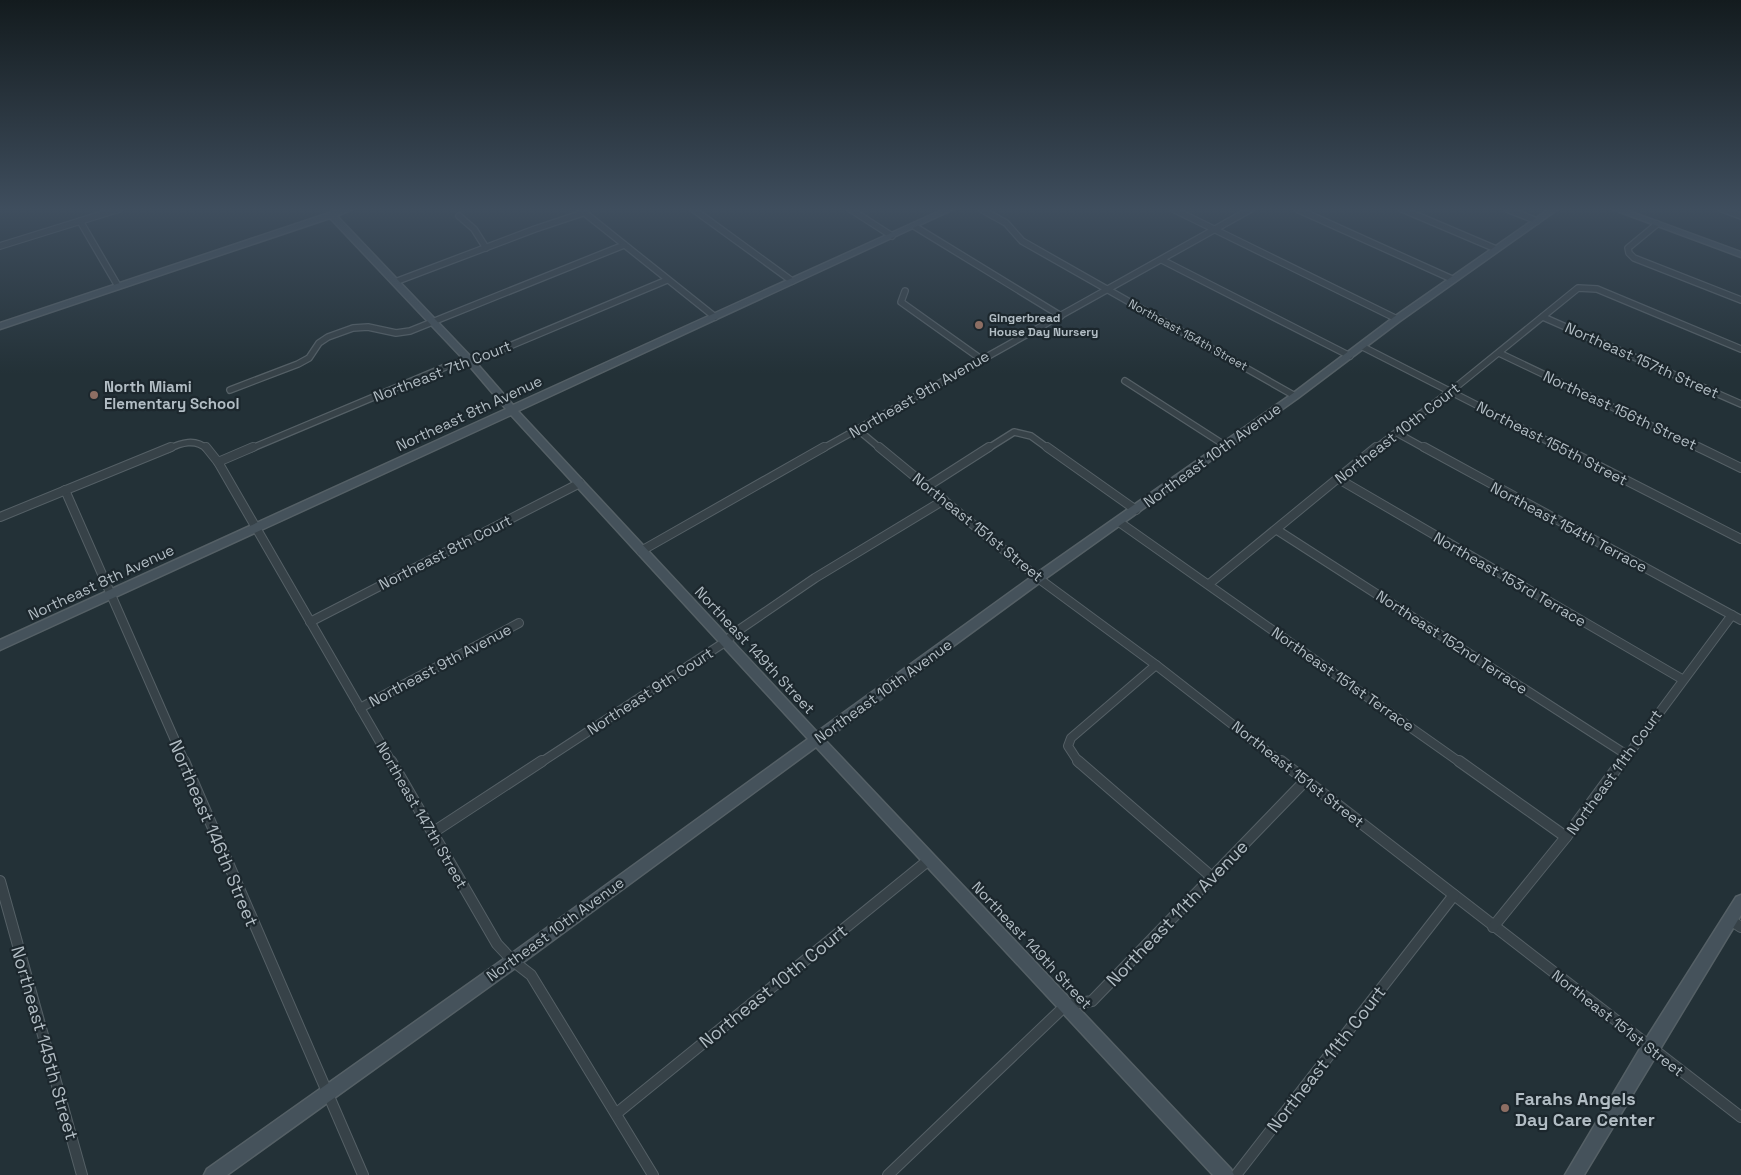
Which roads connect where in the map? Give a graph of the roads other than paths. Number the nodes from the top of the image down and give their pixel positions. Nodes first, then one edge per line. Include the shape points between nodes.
1 (105, 264) edge
2 (182, 264) edge
3 (377, 264) edge
4 (443, 264) edge
5 (577, 264) edge
6 (647, 264) edge
7 (768, 264) edge
8 (830, 264) edge
9 (975, 264) edge
10 (1062, 264) edge
11 (1155, 264) edge
12 (1170, 264) edge
13 (1285, 264) edge
14 (1417, 264) edge
15 (1475, 264) edge
16 (1649, 264) edge
17 (667, 280) junction
18 (1452, 280) junction
19 (792, 281) junction
20 (394, 282) junction
21 (118, 286) junction
22 (905, 290) dead end
23 (1107, 290) junction
24 (1741, 300) edge
25 (1060, 316) junction
26 (1543, 316) junction
27 (715, 317) junction
28 (1397, 319) junction
29 (431, 322) junction
30 (0, 326) edge
31 (1362, 347) junction
32 (1741, 349) edge
33 (1499, 353) junction
34 (1350, 356) junction
35 (980, 359) junction
36 (470, 361) junction
37 (1125, 381) dead end
38 (230, 390) dead end
39 (1450, 391) junction
40 (1295, 396) junction
41 (1741, 404) edge
42 (512, 410) junction
43 (857, 429) junction
44 (1397, 433) junction
45 (1226, 446) junction
46 (218, 462) junction
47 (1741, 468) edge
48 (1337, 478) junction
49 (580, 483) junction
50 (928, 486) junction
51 (65, 490) junction
52 (944, 500) junction
53 (1136, 510) junction
54 (0, 517) edge
55 (1119, 522) junction
56 (256, 528) junction
57 (1277, 530) junction
58 (1741, 539) edge
59 (641, 551) junction
60 (1038, 578) junction
61 (1209, 584) junction
62 (112, 594) junction
63 (1732, 615) junction
64 (1741, 620) edge
65 (310, 622) junction
66 (519, 622) dead end
67 (725, 642) junction
68 (0, 645) edge
69 (1156, 665) junction
70 (1682, 679) junction
71 (360, 708) junction
72 (815, 739) junction
73 (1627, 755) junction
74 (1306, 780) junction
75 (432, 833) junction
76 (1566, 837) junction
77 (930, 859) junction
78 (1212, 877) junction
79 (0, 881) edge
80 (1454, 895) junction
81 (1741, 902) edge
82 (1736, 924) edge
83 (1493, 927) junction
84 (513, 960) junction
85 (1066, 1005) junction
86 (1650, 1048) junction
87 (327, 1095) junction
88 (617, 1113) junction
89 (1741, 1117) edge
90 (82, 1175) edge
91 (213, 1175) edge
92 (363, 1175) edge
93 (653, 1175) edge
94 (888, 1175) edge
95 (1224, 1175) edge
96 (1236, 1175) edge
97 (1574, 1175) edge

1 - 21 street
2 - 21 street
3 - 20 street, Northeast 149th Street
4 - 20 street
5 - 29 street
6 - 17 street
7 - 19 street
8 - 19 street, Northeast 8th Avenue
9 - 25 street
10 - 23 street, Northeast 154th Street
11 - 23 street, Northeast 9th Avenue
12 - 34 street
13 - 28 street
14 - 18 street
15 - 18 street, Northeast 10th Avenue
16 - 24 street
17 - 27 street
17 - 36 street, Northeast 7th Court
18 - 28 street, Northeast 10th Avenue
19 - 27 street, Northeast 8th Avenue
20 - 29 street, Northeast 149th Street
21 - 30 street
22 - 35 street via 901,302
23 - 25 street, Northeast 9th Avenue
23 - 40 street, Northeast 154th Street
25 - 35 street, Northeast 9th Avenue
26 - 32 street, Northeast 10th Court via 1578,288 1587,287
26 - 33 street, Northeast 10th Court
26 - 41 street, Northeast 157th Street
27 - 42 street, Northeast 8th Avenue
28 - 31 street, Northeast 10th Avenue
29 - 36 street, Northeast 149th Street
29 - 38 street via 396,333 368,327 353,328 328,337 319,343 309,358 298,364
31 - 34 street, Northeast 10th Avenue
31 - 39 street, Northeast 155th Street
33 - 39 street, Northeast 10th Court
33 - 47 street, Northeast 156th Street
34 - 40 street, Northeast 10th Avenue
35 - 43 street, Northeast 9th Avenue
36 - 42 street, Northeast 149th Street
36 - 46 street, Northeast 7th Court via 450,365
37 - 45 street
39 - 44 street, Northeast 10th Court
39 - 58 street, Northeast 155th Street
40 - 45 street, Northeast 10th Avenue
42 - 49 street, Northeast 149th Street
42 - 56 street, Northeast 8th Avenue
43 - 50 street, Northeast 151st Street
43 - 59 street, Northeast 9th Avenue
44 - 48 street, Northeast 10th Court
44 - 63 street, Northeast 154th Terrace
45 - 53 street, Northeast 10th Avenue
46 - 51 street, Northeast 147th Street via 205,445 199,442 182,444
46 - 56 street, Northeast 147th Street
48 - 57 street, Northeast 10th Court
48 - 70 street, Northeast 153rd Terrace
49 - 59 street, Northeast 149th Street
49 - 65 street, Northeast 8th Court
50 - 52 street, Northeast 151st Street
50 - 53 street via 1014,432 1031,436
51 - 54 street
51 - 62 street, Northeast 146th Street
52 - 60 street, Northeast 151st Street
52 - 67 street, Northeast 9th Court via 815,578
53 - 55 street, Northeast 10th Avenue
55 - 60 street, Northeast 10th Avenue
55 - 61 street, Northeast 151st Terrace
56 - 62 street, Northeast 8th Avenue
56 - 65 street, Northeast 147th Street
57 - 61 street, Northeast 10th Court
57 - 73 street, Northeast 152nd Terrace
59 - 67 street, Northeast 149th Street
60 - 69 street, Northeast 151st Street
60 - 72 street, Northeast 10th Avenue
61 - 76 street, Northeast 151st Terrace
62 - 68 street, Northeast 8th Avenue
62 - 87 street, Northeast 146th Street
63 - 64 street, Northeast 154th Terrace
63 - 70 street, Northeast 11th Court
65 - 71 street, Northeast 147th Street
66 - 71 street, Northeast 9th Avenue
67 - 72 street, Northeast 149th Street
67 - 75 street, Northeast 9th Court
69 - 74 street, Northeast 151st Street
69 - 78 street via 1071,738 1068,746 1078,761
70 - 73 street, Northeast 11th Court
71 - 75 street, Northeast 147th Street
72 - 77 street, Northeast 149th Street
72 - 84 street, Northeast 10th Avenue
73 - 76 street, Northeast 11th Court
74 - 78 street, Northeast 11th Avenue
74 - 80 street, Northeast 151st Street
75 - 84 street, Northeast 147th Street via 498,944
76 - 83 street, Northeast 11th Court
77 - 85 street, Northeast 149th Street
77 - 88 street, Northeast 10th Court
78 - 85 street, Northeast 11th Avenue via 1092,1001
79 - 90 street, Northeast 145th Street
80 - 83 street, Northeast 151st Street
80 - 96 street, Northeast 11th Court
81 - 82 street
82 - 86 street
83 - 86 street, Northeast 151st Street
84 - 87 street, Northeast 10th Avenue
84 - 88 street, Northeast 147th Street via 531,976
85 - 94 street
85 - 95 street, Northeast 149th Street
86 - 89 street, Northeast 151st Street
86 - 97 street
87 - 91 street, Northeast 10th Avenue
87 - 92 street, Northeast 146th Street
88 - 93 street, Northeast 147th Street

